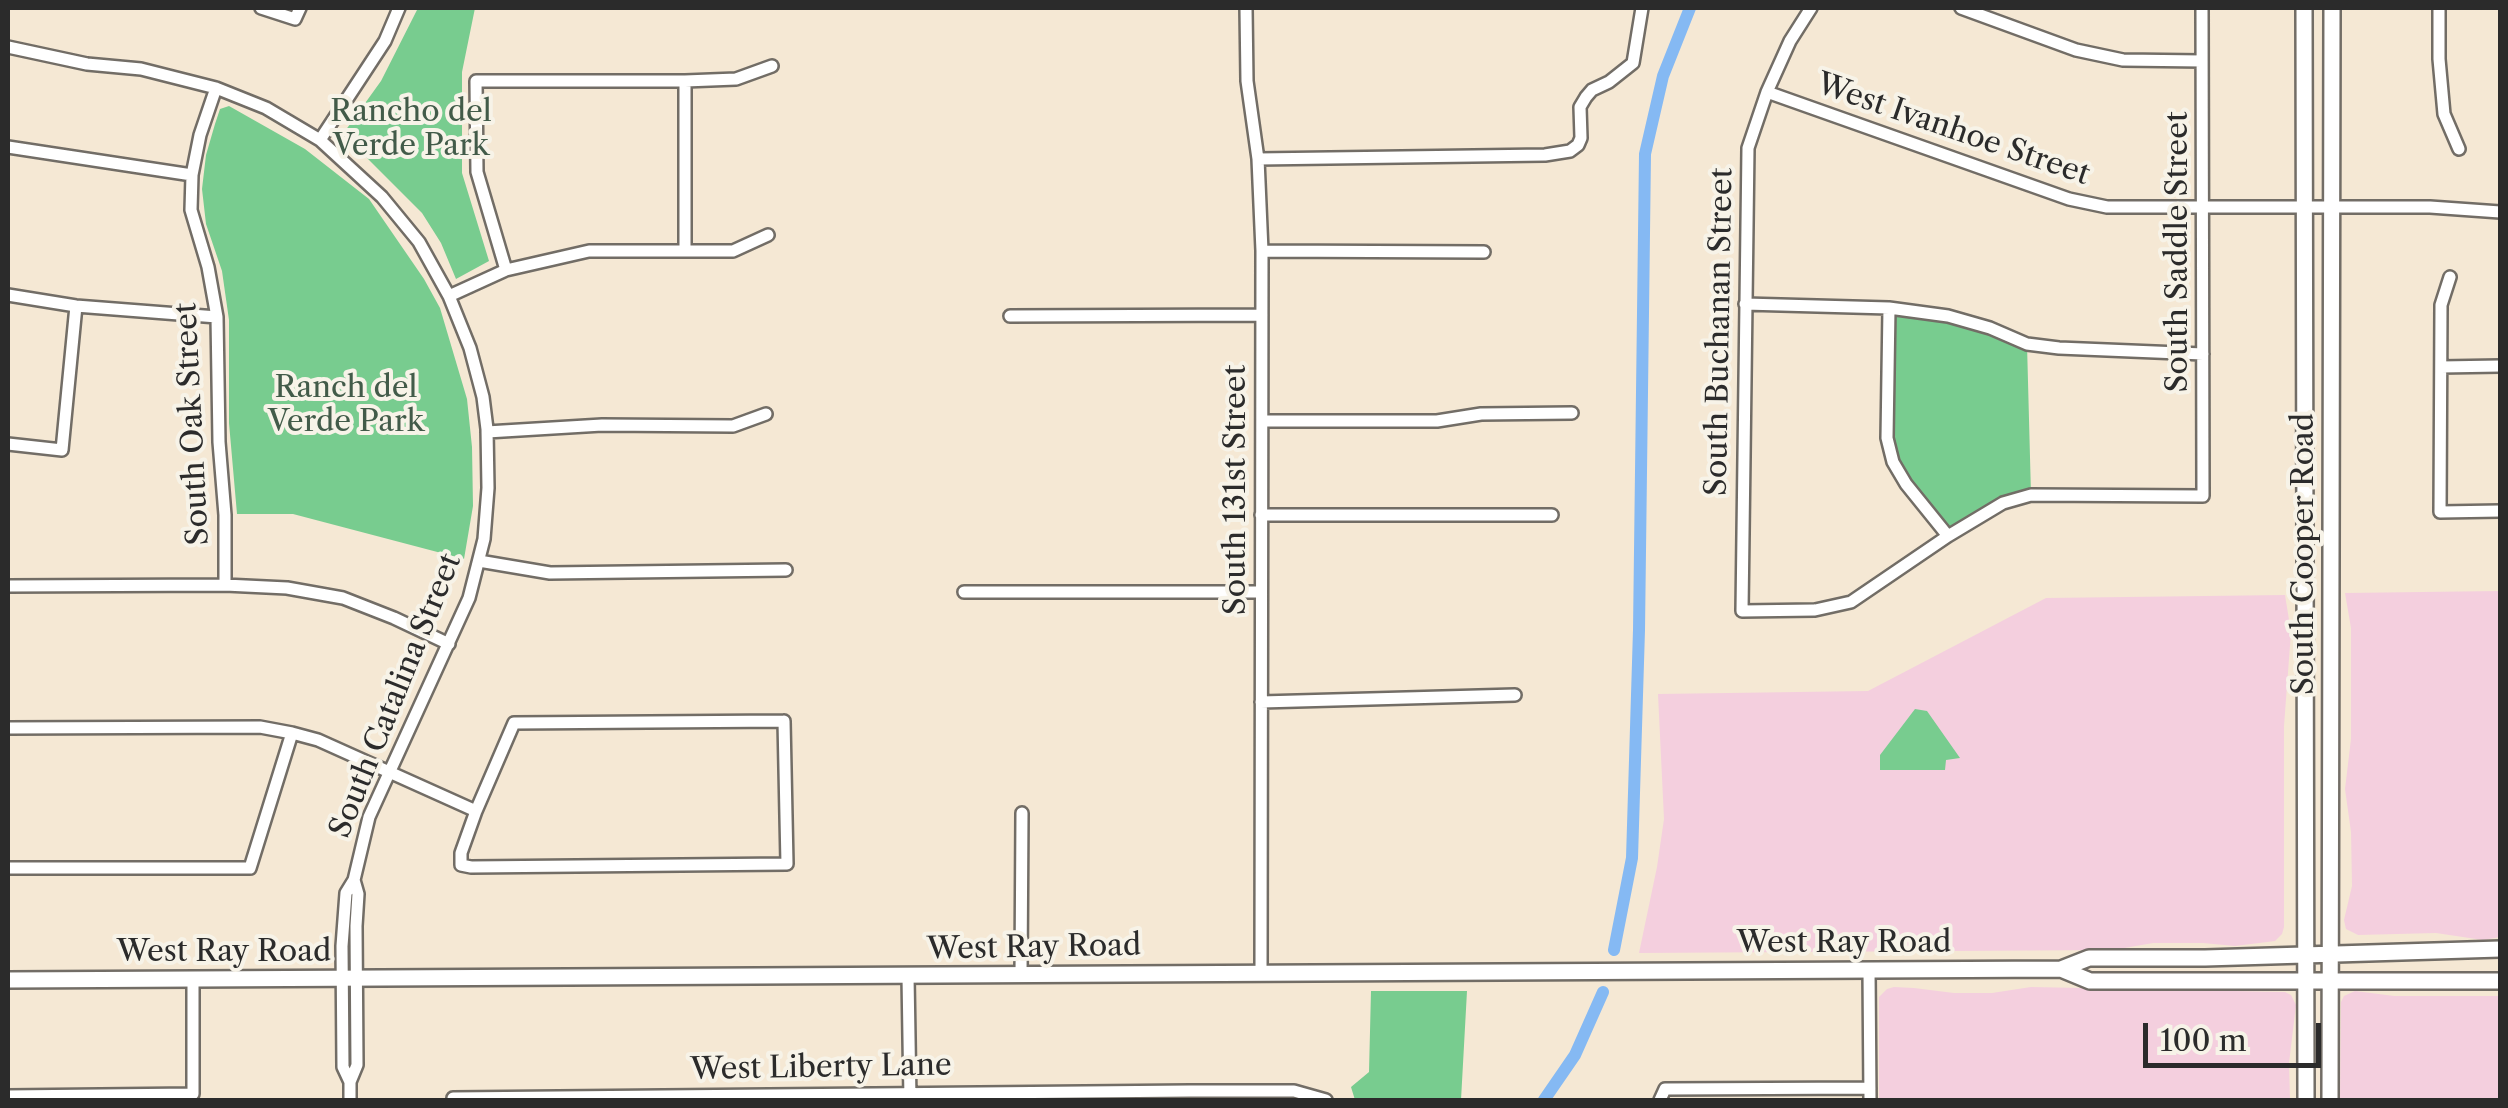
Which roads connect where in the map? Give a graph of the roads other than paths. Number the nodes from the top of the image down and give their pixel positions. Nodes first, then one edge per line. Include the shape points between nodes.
1 (261, 8) edge
2 (399, 8) edge
3 (1246, 8) edge
4 (1642, 8) edge
5 (1811, 8) edge
6 (1961, 8) edge
7 (2202, 8) edge
8 (2304, 8) edge
9 (2332, 8) edge
10 (2438, 8) edge
11 (298, 13) edge
12 (8, 47) edge
13 (2202, 61) junction
14 (772, 66) dead end
15 (685, 81) junction
16 (216, 88) junction
17 (1767, 92) junction
18 (320, 140) junction
19 (8, 148) edge
20 (2459, 149) dead end
21 (1258, 159) junction
22 (192, 175) junction
23 (2203, 206) junction
24 (2333, 207) junction
25 (2304, 208) junction
26 (2500, 212) edge
27 (768, 236) dead end
28 (685, 250) junction
29 (1262, 251) junction
30 (1484, 252) dead end
31 (506, 270) junction
32 (2450, 277) dead end
33 (8, 295) edge
34 (449, 296) junction
35 (1745, 304) junction
36 (76, 306) junction
37 (1888, 308) junction
38 (1262, 314) junction
39 (218, 316) junction
40 (1010, 316) dead end
41 (2203, 354) junction
42 (2500, 366) edge
43 (2442, 367) junction
44 (1572, 413) dead end
45 (766, 414) dead end
46 (1262, 420) junction
47 (487, 432) junction
48 (8, 444) edge
49 (2500, 511) edge
50 (1261, 514) junction
51 (1552, 514) dead end
52 (1948, 536) junction
53 (479, 561) junction
54 (786, 570) dead end
55 (225, 585) junction
56 (8, 586) edge
57 (964, 592) dead end
58 (1261, 592) junction
59 (2304, 613) junction
60 (2331, 613) junction
61 (450, 644) junction
62 (1515, 695) dead end
63 (1261, 702) junction
64 (8, 728) edge
65 (292, 733) junction
66 (389, 773) junction
67 (476, 812) junction
68 (1022, 813) dead end
69 (8, 868) edge
70 (2500, 948) edge
71 (2306, 954) junction
72 (2330, 954) junction
73 (2061, 969) junction
74 (1869, 970) junction
75 (1261, 973) junction
76 (908, 976) junction
77 (1020, 976) junction
78 (194, 979) junction
79 (350, 979) junction
80 (8, 980) edge
81 (2330, 982) junction
82 (2500, 982) edge
83 (2306, 983) junction
84 (1870, 1094) edge
85 (1663, 1095) edge
86 (1769, 1095) edge
87 (8, 1096) edge
88 (910, 1096) edge
89 (1190, 1096) edge
90 (453, 1099) edge
91 (350, 1100) edge
92 (1326, 1100) edge
93 (2306, 1100) edge
94 (2330, 1100) edge

1 - 11 street
2 - 18 street
3 - 21 street, South 131st Street
4 - 21 street via 1633,62 1586,96 1578,145 1570,151
5 - 17 street, South Buchanan Street
6 - 13 street via 2076,50 2123,60
7 - 13 street, South Saddle Street
8 - 25 main road, South Cooper Road
9 - 24 main road, South Cooper Road
10 - 20 street via 2444,114
12 - 16 street, South Catalina Street
13 - 23 street, South Saddle Street
14 - 15 street via 736,78
15 - 28 street
15 - 31 street via 476,81 477,172
16 - 18 street, South Catalina Street
16 - 22 street, South Oak Street
17 - 23 street, West Ivanhoe Street via 2069,199 2108,208
17 - 35 street, South Buchanan Street via 1748,148
18 - 34 street, South Catalina Street via 398,215
19 - 22 street
21 - 29 street, South 131st Street
22 - 39 street, South Oak Street via 191,210
23 - 25 street, West Ivanhoe Street
23 - 41 street, South Saddle Street
24 - 25 street, West Ivanhoe Street
24 - 26 street, West Ivanhoe Street
24 - 60 main road, South Cooper Road
25 - 59 main road, South Cooper Road
27 - 28 street via 733,251
28 - 31 street via 589,251
29 - 30 street
29 - 38 street, South 131st Street
31 - 34 street
32 - 43 street via 2442,305
33 - 36 street
34 - 47 street, South Catalina Street via 470,348
35 - 37 street
35 - 52 street, South Buchanan Street via 1742,612 1850,602
36 - 39 street
36 - 48 street via 62,450
37 - 41 street via 1948,316 2027,344
37 - 52 street via 1887,438 1893,462
38 - 40 street
38 - 46 street, South 131st Street
39 - 55 street, South Oak Street
41 - 52 street, South Saddle Street via 2203,496 2032,495 2003,503
42 - 43 street
43 - 49 street via 2440,512
44 - 46 street
45 - 47 street via 734,426
46 - 50 street, South 131st Street
47 - 53 street, South Catalina Street
50 - 51 street
50 - 58 street, South 131st Street
53 - 54 street via 550,573
53 - 61 street, South Catalina Street
55 - 56 street
55 - 61 street via 343,598
57 - 58 street
58 - 63 street, South 131st Street
59 - 60 main road
59 - 71 main road, South Cooper Road
60 - 72 main road, South Cooper Road
61 - 66 street, South Catalina Street
62 - 63 street
63 - 75 street, South 131st Street
64 - 65 street via 260,727
65 - 66 street
65 - 69 street via 250,868
66 - 67 street
66 - 79 street, South Catalina Street via 369,817 354,880
67 - 67 street via 460,865 787,864 784,721 514,723
68 - 77 street
70 - 72 main road, West Ray Road
71 - 72 main road, West Ray Road
71 - 73 main road, West Ray Road via 2088,958
71 - 83 main road, South Cooper Road
72 - 81 main road, South Cooper Road
73 - 74 main road, West Ray Road
73 - 83 main road, West Ray Road via 2090,982
74 - 75 main road, West Ray Road
74 - 84 street
75 - 77 main road, West Ray Road
76 - 77 main road, West Ray Road
76 - 79 main road, West Ray Road
76 - 88 street
78 - 79 main road, West Ray Road
78 - 80 main road, West Ray Road
78 - 87 street via 194,1094
79 - 91 street, South Catalina Street via 357,1066
81 - 82 main road, West Ray Road
81 - 83 main road, West Ray Road
81 - 94 main road, South Cooper Road
83 - 93 main road, South Cooper Road
84 - 86 street
85 - 86 street
88 - 89 street, West Liberty Lane
88 - 90 street, West Liberty Lane
89 - 92 street, West Liberty Lane via 1294,1091

